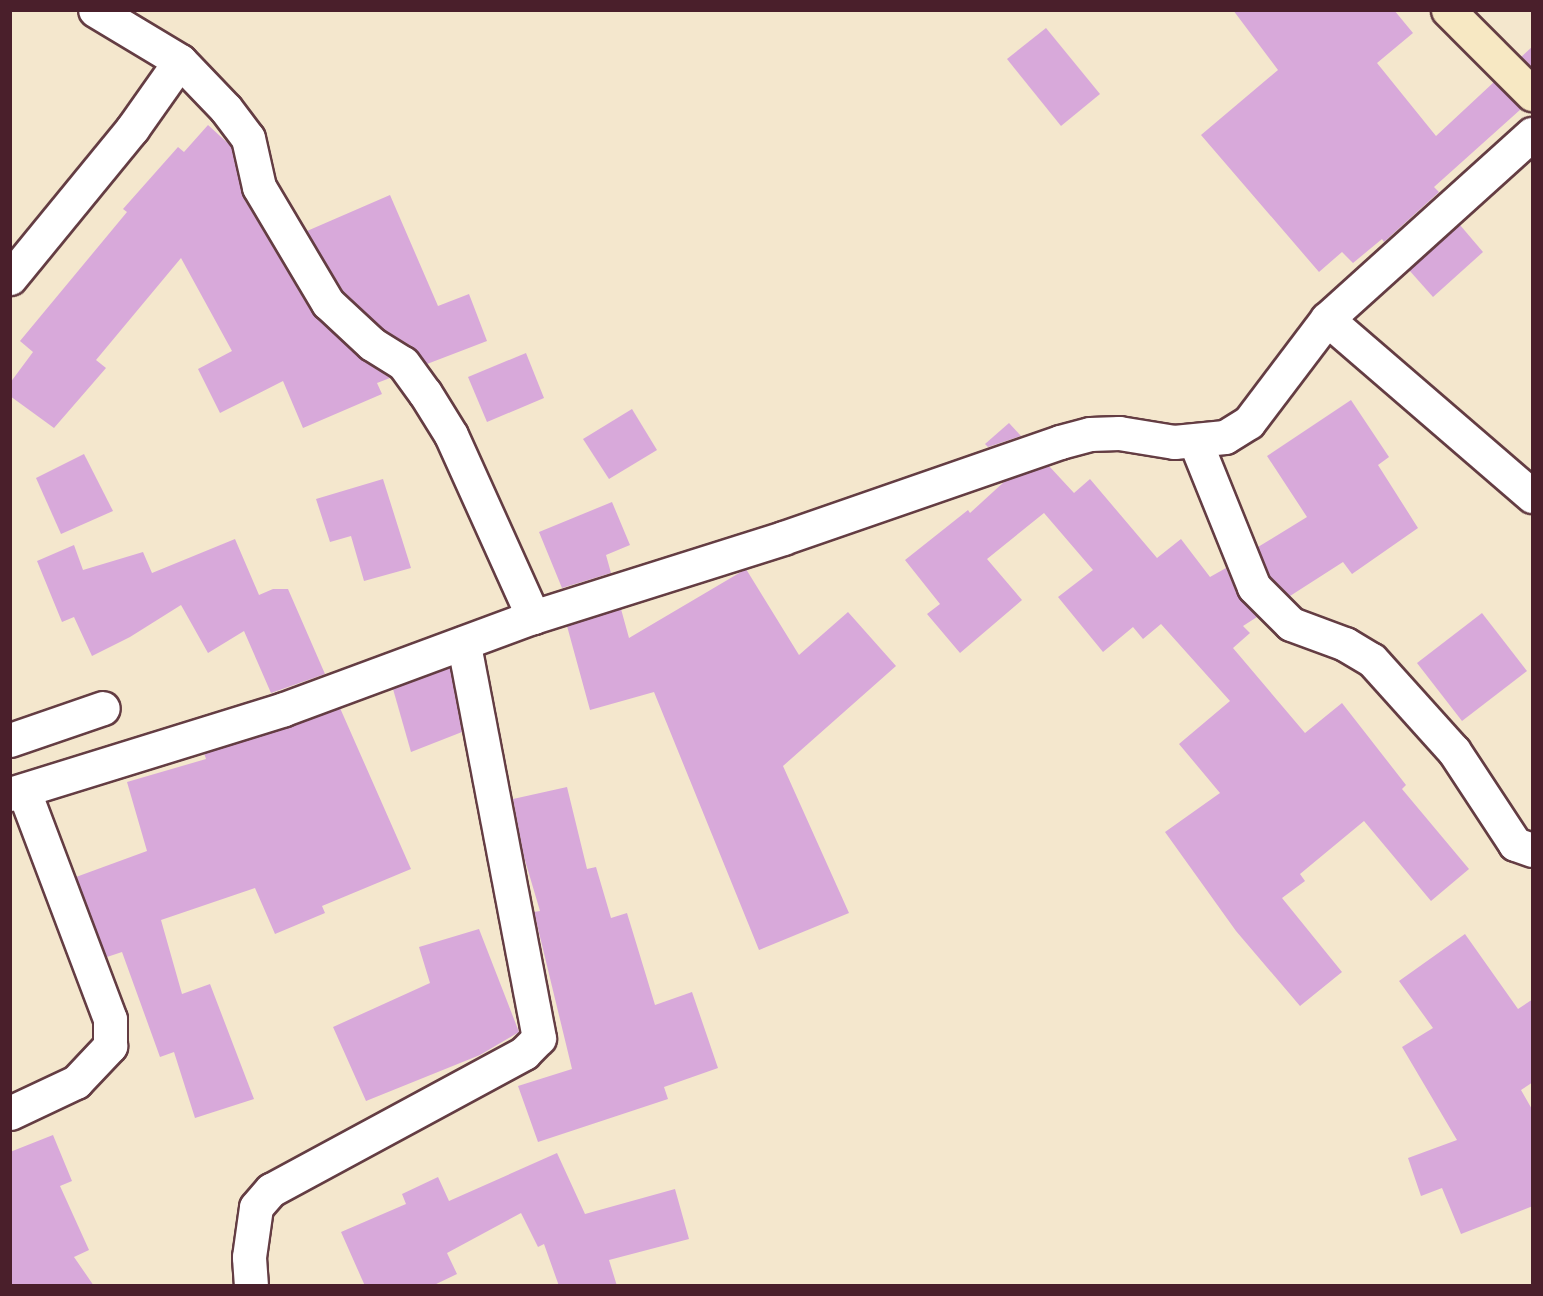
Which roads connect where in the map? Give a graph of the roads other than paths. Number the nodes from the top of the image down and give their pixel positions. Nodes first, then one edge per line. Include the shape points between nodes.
1 (95, 10) edge
2 (1448, 10) edge
3 (180, 62) junction
4 (1533, 94) edge
5 (1533, 134) edge
6 (10, 279) edge
7 (1327, 320) junction
8 (1195, 441) junction
9 (1533, 496) edge
10 (533, 617) junction
11 (464, 643) junction
12 (103, 708) dead end
13 (10, 740) edge
14 (17, 793) edge
15 (1533, 850) edge
16 (10, 1113) edge
17 (250, 1286) edge

1 - 3 street
2 - 4 street
3 - 6 street via 132,129
3 - 10 street via 248,138 259,187 328,303 372,344 403,363 425,393 451,435
5 - 7 street
7 - 8 street via 1249,422 1225,437
7 - 9 street
8 - 10 street via 1090,434
8 - 15 street via 1254,587 1291,624 1345,644 1372,660 1454,751 1515,844
10 - 11 street
11 - 14 street via 284,709
11 - 17 street via 539,1038 524,1053 271,1190 256,1207 249,1257
12 - 13 street
14 - 16 street via 110,1019 110,1046 76,1082

